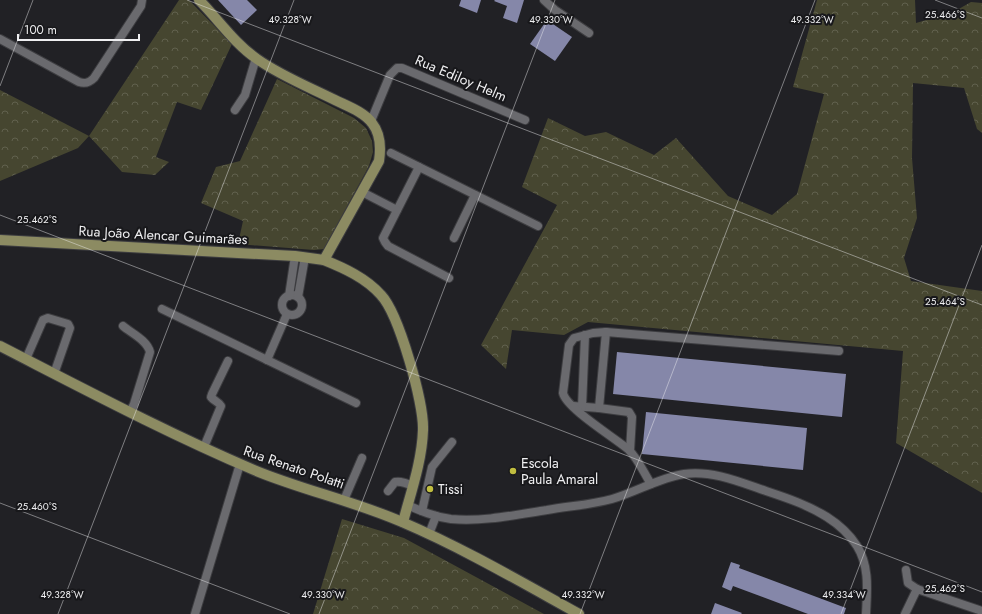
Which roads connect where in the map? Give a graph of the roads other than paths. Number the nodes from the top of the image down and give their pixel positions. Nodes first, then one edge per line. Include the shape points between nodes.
1 (142, 0) edge
2 (199, 0) edge
3 (544, 0) edge
4 (589, 33) dead end
5 (0, 38) edge
6 (256, 58) junction
7 (235, 110) dead end
8 (525, 120) dead end
9 (371, 121) junction
10 (391, 152) dead end
11 (419, 167) junction
12 (362, 192) junction
13 (475, 195) junction
14 (397, 210) junction
15 (538, 226) dead end
16 (454, 238) dead end
17 (0, 240) edge
18 (300, 256) junction
19 (324, 260) junction
20 (448, 278) dead end
21 (289, 296) junction
22 (298, 297) junction
23 (162, 309) dead end
24 (287, 314) junction
25 (123, 326) dead end
26 (606, 332) junction
27 (585, 335) junction
28 (0, 346) edge
29 (839, 351) dead end
30 (26, 360) junction
31 (267, 360) junction
32 (228, 361) dead end
33 (54, 374) junction
34 (356, 403) dead end
35 (572, 406) junction
36 (582, 407) junction
37 (599, 408) junction
38 (130, 412) junction
39 (452, 442) dead end
40 (204, 447) junction
41 (630, 451) junction
42 (362, 458) dead end
43 (418, 461) junction
44 (240, 464) junction
45 (432, 467) junction
46 (651, 484) junction
47 (413, 486) junction
48 (388, 491) dead end
49 (344, 500) junction
50 (407, 505) junction
51 (422, 511) junction
52 (436, 516) junction
53 (403, 522) junction
54 (429, 534) junction
55 (906, 570) dead end
56 (917, 589) junction
57 (982, 611) edge
58 (195, 614) edge
59 (579, 614) edge
60 (868, 614) edge
61 (905, 614) edge

1 - 5 street via 141,6 90,82 79,82
2 - 6 main road via 242,47
3 - 4 street
6 - 7 street via 245,95
6 - 9 main road
8 - 9 street, Rua Ediloy Helm via 402,68 396,68 390,75
9 - 12 main road via 378,138 380,155 376,168
10 - 11 street
11 - 13 street
11 - 14 street
12 - 14 street
12 - 19 main road
13 - 15 street
13 - 16 street
14 - 20 street via 383,238 388,246
17 - 18 main road, Rua João Alencar Guimarães
18 - 19 main road, Rua João Alencar Guimarães
18 - 21 street
18 - 22 street
19 - 43 main road, Rua João Alencar Guimarães via 374,288 392,313 413,376 422,415
21 - 22 street
21 - 24 street via 282,304
22 - 24 street via 302,304 300,311 294,315
23 - 31 street
24 - 31 street
25 - 38 street via 145,342 150,352
26 - 27 street
26 - 29 street
26 - 37 street
27 - 35 street via 574,338 569,344 563,393
27 - 36 street
28 - 30 main road, Rua Renato Polatti
30 - 33 main road, Rua Renato Polatti
30 - 33 street via 43,320 48,318 68,324 70,328
31 - 34 street
32 - 40 street via 211,397 221,406
33 - 38 main road, Rua Renato Polatti
35 - 36 street
35 - 41 street
36 - 37 street
37 - 41 street via 631,413
38 - 40 main road, Rua Renato Polatti
39 - 45 street
40 - 44 main road, Rua Renato Polatti
41 - 46 street
42 - 49 street
43 - 45 street
43 - 47 main road, Rua João Alencar Guimarães
44 - 49 main road, Rua Renato Polatti
44 - 58 street
45 - 51 street
46 - 52 street via 625,495 598,502 499,517 467,520
46 - 60 street via 684,474 716,475 804,505 828,518 850,536 863,559 867,572
47 - 48 street via 395,482
47 - 50 main road, Rua João Alencar Guimarães
49 - 53 main road, Rua Renato Polatti
50 - 51 street
50 - 53 main road, Rua João Alencar Guimarães
51 - 52 street
52 - 54 street
53 - 54 main road, Rua Renato Polatti
54 - 59 main road, Rua Renato Polatti
55 - 56 street via 908,583
56 - 57 street
56 - 61 street

